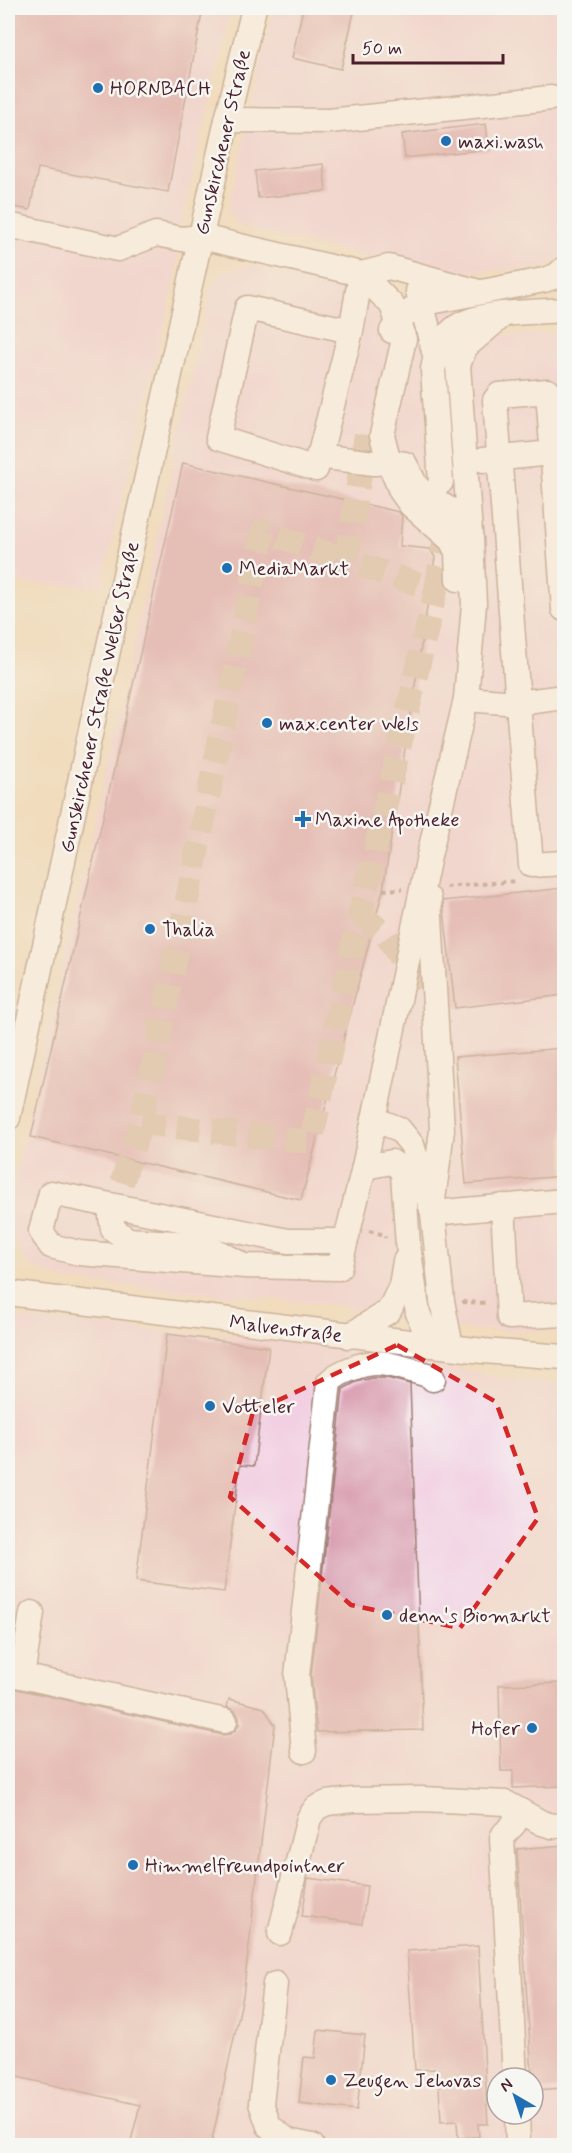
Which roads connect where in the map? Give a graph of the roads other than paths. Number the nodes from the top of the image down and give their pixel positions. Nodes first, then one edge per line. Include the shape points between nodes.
1 (254, 8) edge
2 (551, 98) dead end
3 (227, 120) junction
4 (8, 225) edge
5 (201, 237) junction
6 (361, 274) junction
7 (414, 274) junction
8 (192, 276) joint
9 (558, 280) edge
10 (479, 292) junction
11 (420, 304) junction
12 (564, 310) edge
13 (504, 314) junction
14 (399, 320) junction
15 (351, 331) junction
16 (435, 355) junction
17 (366, 435) tunnel mouth
18 (551, 453) junction
19 (318, 456) junction
20 (499, 459) junction
21 (389, 462) junction
22 (466, 462) junction
23 (441, 482) dead end
24 (471, 538) junction
25 (564, 609) edge
26 (470, 640) junction
27 (564, 698) edge
28 (466, 699) junction
29 (518, 702) junction
30 (564, 863) edge
31 (426, 888) junction
32 (432, 948) junction
33 (410, 997) junction
34 (8, 1118) edge
35 (374, 1119) junction
36 (364, 1167) junction
37 (564, 1202) edge
38 (433, 1204) junction
39 (503, 1206) junction
40 (111, 1217) dead end
41 (345, 1241) junction
42 (408, 1245) junction
43 (245, 1266) junction
44 (8, 1293) edge
45 (564, 1314) edge
46 (349, 1336) junction
47 (441, 1346) junction
48 (564, 1357) edge
49 (433, 1379) dead end
50 (32, 1613) dead end
51 (15, 1675) edge
52 (225, 1720) dead end
53 (304, 1751) dead end
54 (518, 1810) junction
55 (564, 1826) edge
56 (280, 1933) dead end
57 (275, 1984) dead end
58 (514, 2066) edge
59 (517, 2126) edge
60 (312, 2145) edge
61 (518, 2145) edge

1 - 3 street, Gunskirchener Straße
2 - 3 street via 328,121
3 - 5 street, Gunskirchener Straße
4 - 5 street via 118,249 156,234 182,239
5 - 6 street
5 - 8 street, Gunskirchener Straße
6 - 7 street via 389,267
6 - 14 street via 392,305
6 - 15 street
7 - 10 street
7 - 11 street
8 - 34 street, Gunskirchener Straße Welser Straße
9 - 10 street
10 - 11 street
11 - 14 street
11 - 16 street
12 - 13 street
13 - 16 street via 470,320 453,329
13 - 22 street via 465,347 458,365
14 - 17 street via 388,338
14 - 21 street via 404,339 382,435
15 - 19 street
15 - 19 street via 247,308 218,438 316,469
16 - 23 street
18 - 20 street
18 - 20 street via 548,391 500,395 495,400
18 - 25 street
19 - 21 street
20 - 22 street
20 - 29 street
21 - 24 street via 405,464 416,486 459,515
21 - 26 street via 411,505 451,540 457,552 459,613
22 - 24 street
24 - 26 street via 474,604
26 - 28 street
27 - 29 street
28 - 29 street
28 - 31 street via 429,856
29 - 30 street via 531,865
31 - 32 street
31 - 33 street
32 - 33 street
32 - 38 street via 442,1130
33 - 35 street
33 - 38 street
35 - 36 street
35 - 38 street via 399,1129 412,1145
36 - 41 street
36 - 42 street via 392,1162 400,1168
37 - 39 street
38 - 39 street
38 - 47 street via 442,1301
39 - 45 street via 509,1317
40 - 43 street via 113,1229 128,1240 205,1245
41 - 43 street via 339,1268
41 - 43 street via 288,1241 51,1193 41,1231 51,1246 79,1253
42 - 46 street via 401,1286 389,1311
42 - 47 street via 418,1313
44 - 46 street, Malvenstraße
46 - 47 street, Malvenstraße
47 - 48 street, Malvenstraße
49 - 53 street via 376,1363 344,1371 330,1382 297,1676
50 - 51 street
51 - 52 street
54 - 55 street via 542,1823
54 - 56 street via 506,1803 422,1798 353,1800 316,1808 309,1818
54 - 58 street via 514,1824 502,1838
57 - 60 street via 261,2103 269,2126 288,2141
59 - 61 street

